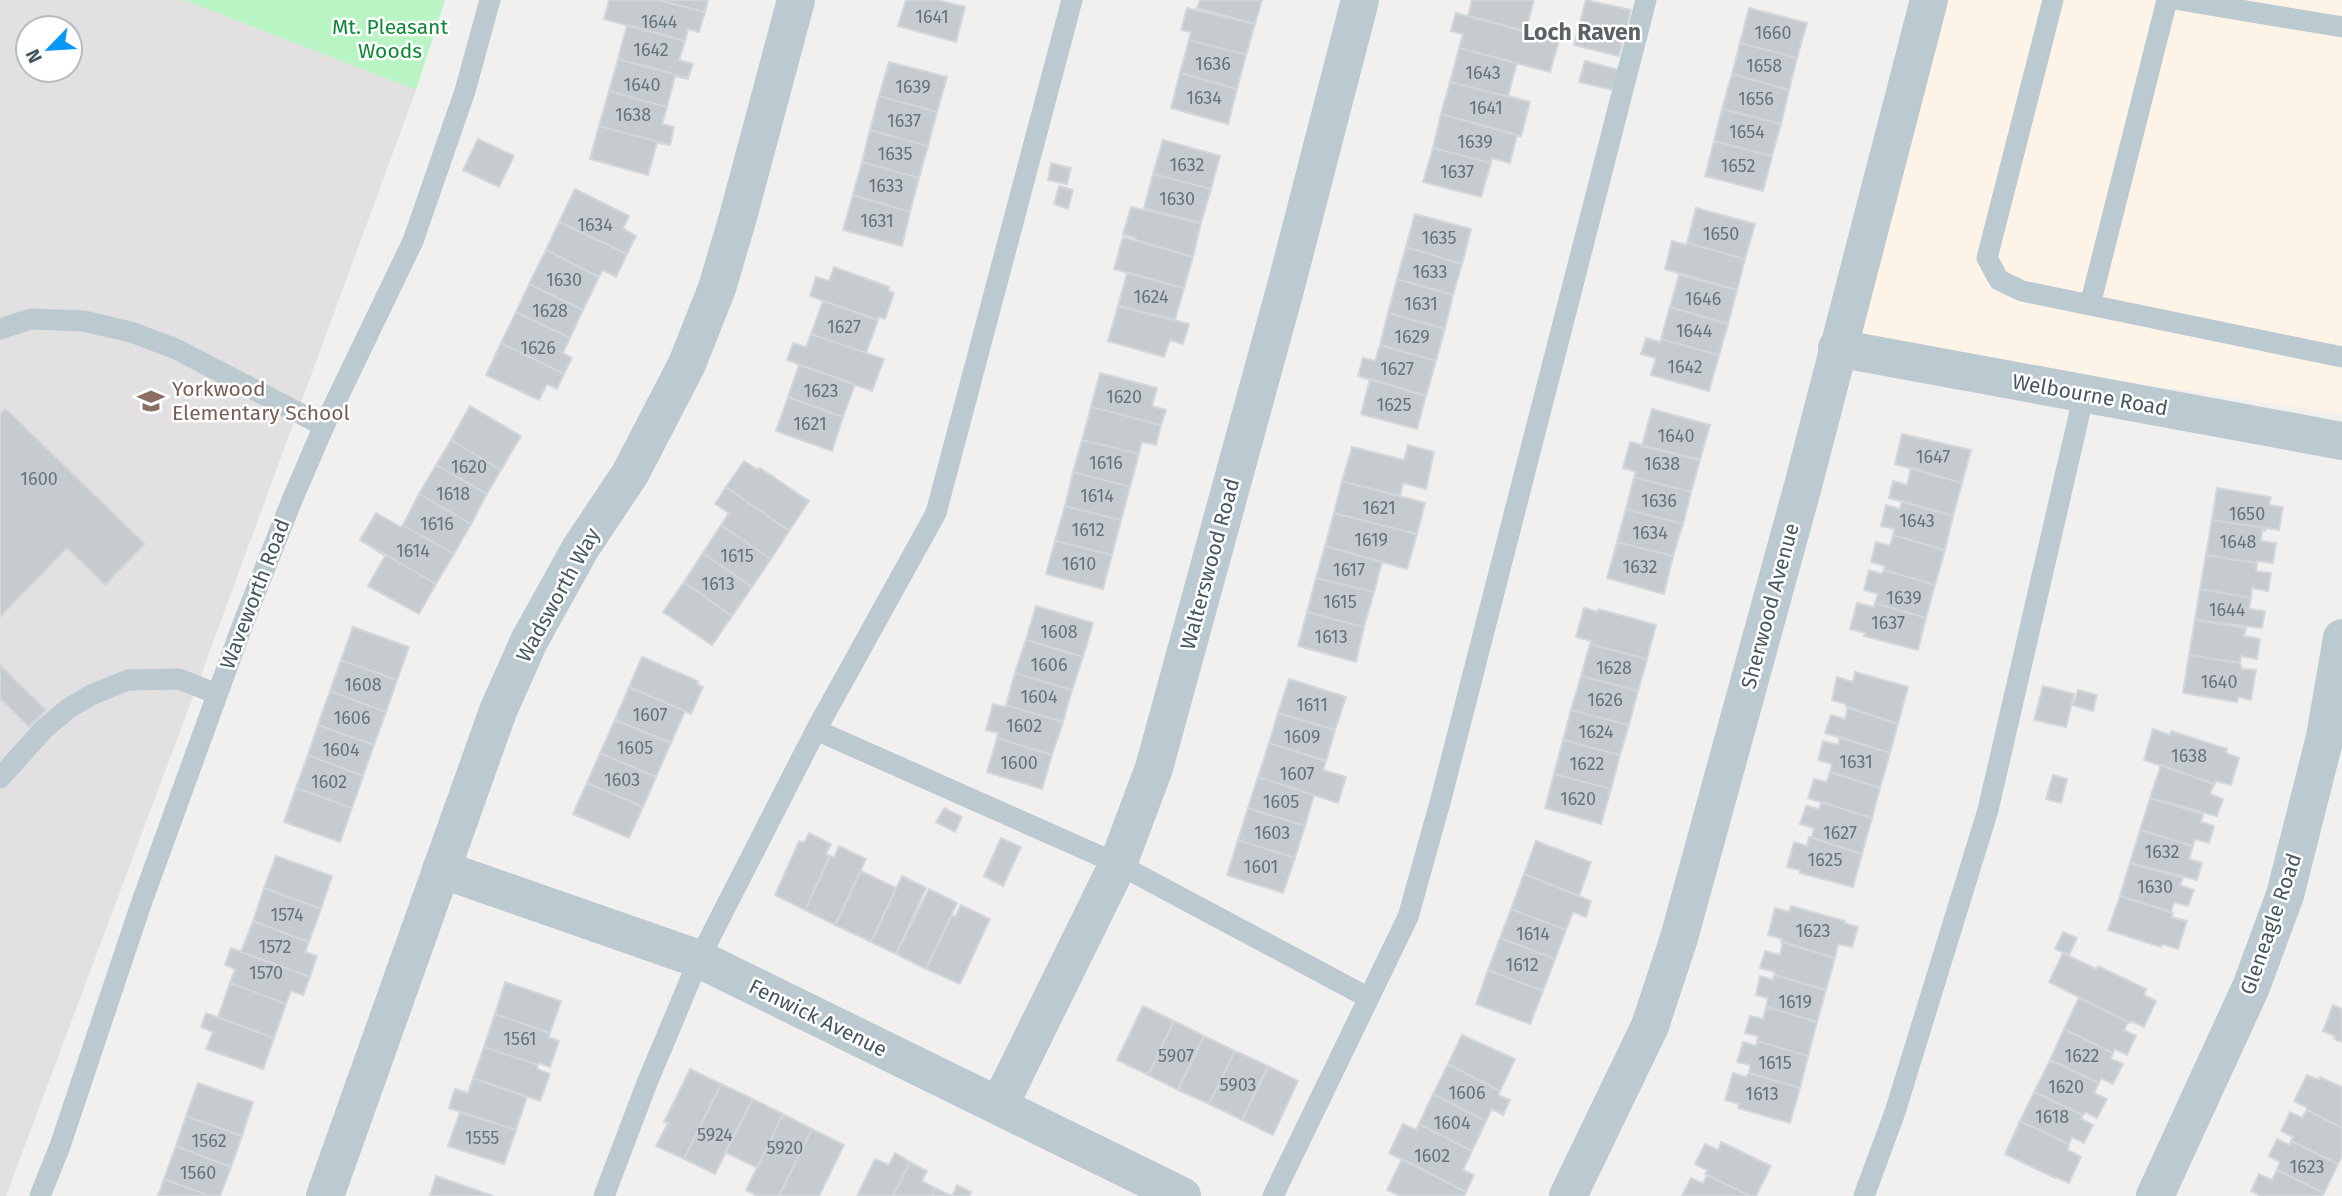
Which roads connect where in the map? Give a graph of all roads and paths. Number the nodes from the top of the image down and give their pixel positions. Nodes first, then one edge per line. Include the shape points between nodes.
1 (490, 0) edge
2 (796, 0) edge
3 (1072, 0) edge
4 (1360, 0) edge
5 (1646, 0) edge
6 (1929, 0) edge
7 (2053, 0) edge
8 (2167, 0) edge
9 (2180, 0) edge
10 (2342, 27) edge
11 (2090, 305) junction
12 (0, 329) edge
13 (1837, 348) junction
14 (2342, 357) edge
15 (2084, 394) junction
16 (324, 426) junction
17 (2342, 441) edge
18 (2342, 638) edge
19 (216, 694) junction
20 (816, 730) junction
21 (0, 778) edge
22 (1118, 864) junction
23 (441, 869) junction
24 (699, 959) junction
25 (1367, 997) junction
26 (999, 1107) junction
27 (40, 1196) edge
28 (325, 1196) edge
29 (604, 1196) edge
30 (1182, 1196) edge
31 (1273, 1196) edge
32 (1568, 1196) edge
33 (1864, 1196) edge
34 (2155, 1196) edge

1 - 16 lane, Waveworth Road via 465,91 413,241
2 - 23 street, Wadsworth Way via 735,229 687,364 630,474 580,549 529,640
3 - 20 lane via 936,513
4 - 22 street, Walterswood Road via 1175,697
5 - 25 lane via 1408,917
6 - 13 street, Sherwood Avenue
7 - 11 lane via 1987,258 1999,280 2022,291
8 - 11 lane
9 - 10 lane
11 - 14 lane
12 - 16 lane via 31,319 84,321 131,332 176,349
13 - 15 street, Welbourne Road
13 - 32 street, Sherwood Avenue via 1679,938 1650,1026
15 - 17 street, Welbourne Road
15 - 33 lane via 1987,810 1910,1064
16 - 19 lane, Waveworth Road
18 - 34 street, Gleneagle Road via 2325,737 2285,895 2251,987
19 - 21 lane via 178,679 128,680 69,708
19 - 27 lane, Waveworth Road
20 - 22 lane
20 - 24 lane
22 - 25 lane
22 - 26 street, Walterswood Road
23 - 24 street, Fenwick Avenue
23 - 28 street, Wadsworth Way
24 - 26 street, Fenwick Avenue
24 - 29 lane
25 - 31 lane
26 - 30 street, Fenwick Avenue

